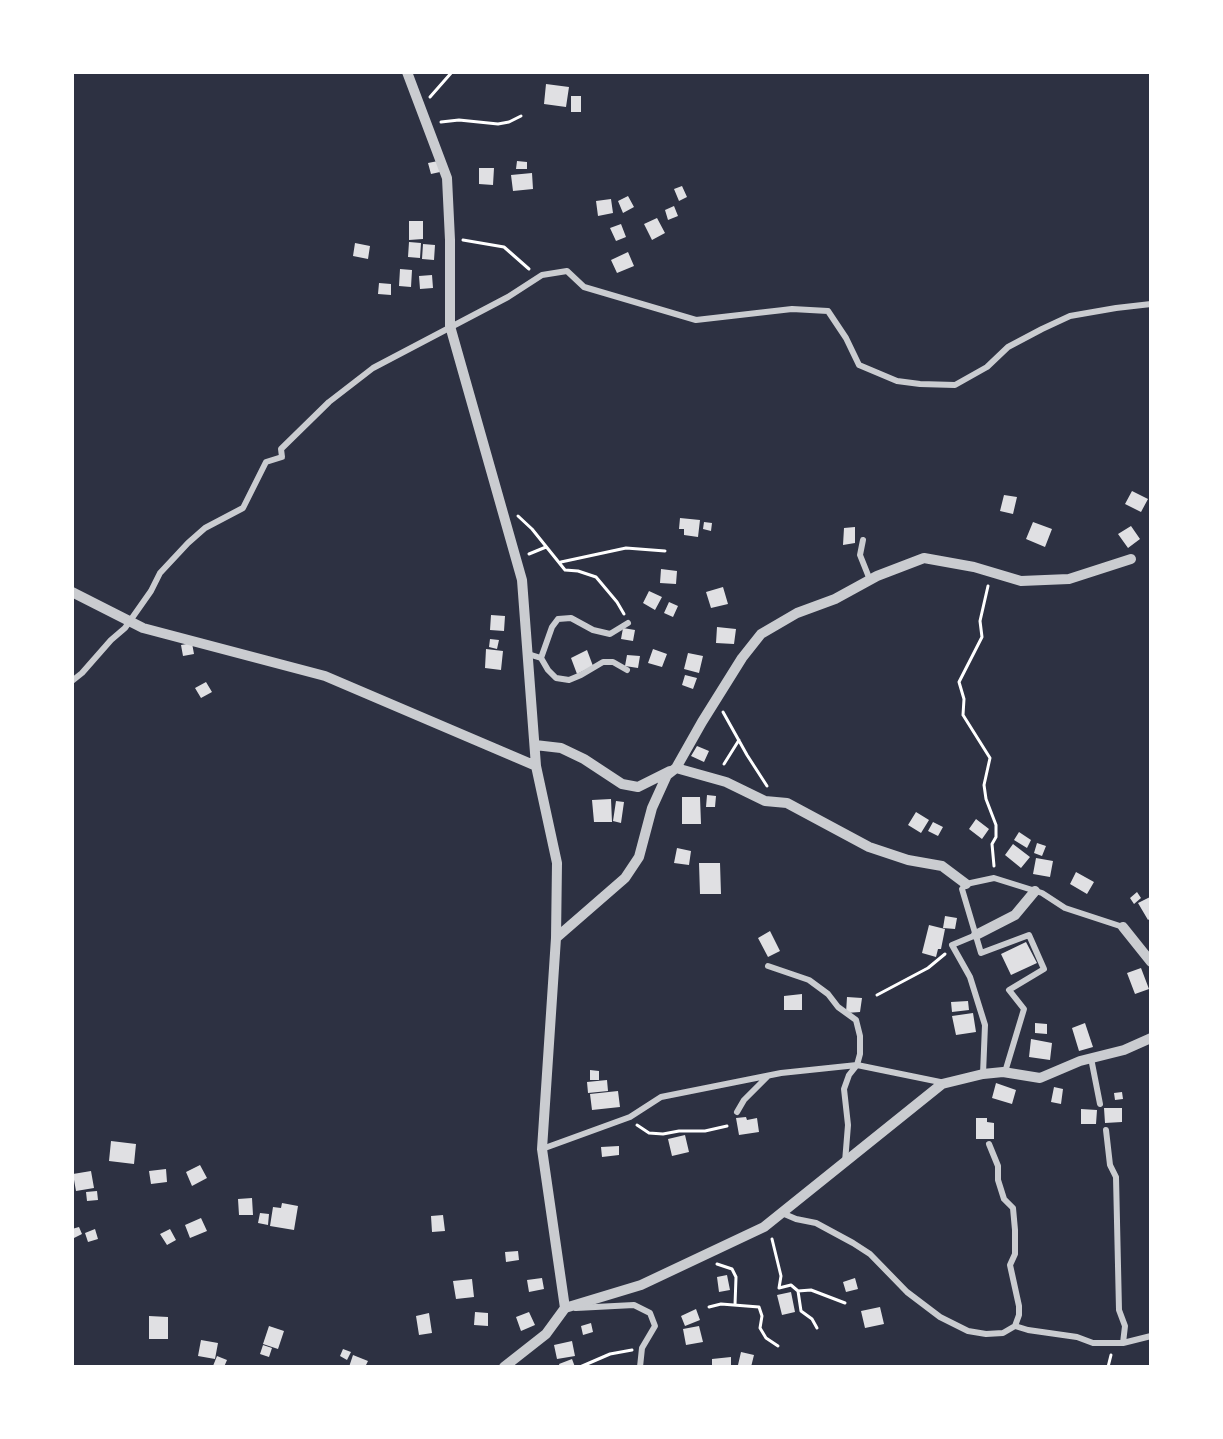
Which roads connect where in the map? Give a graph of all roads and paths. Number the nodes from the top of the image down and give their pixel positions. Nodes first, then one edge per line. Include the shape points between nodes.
1 (407, 72) edge
2 (452, 72) edge
3 (420, 107) junction
4 (521, 116) dead end
5 (428, 127) junction
6 (450, 240) junction
7 (536, 278) junction
8 (1151, 304) edge
9 (450, 327) junction
10 (499, 499) junction
11 (863, 540) dead end
12 (546, 547) junction
13 (664, 551) dead end
14 (516, 559) junction
15 (1131, 559) dead end
16 (561, 562) junction
17 (991, 572) junction
18 (870, 580) junction
19 (72, 592) edge
20 (129, 622) junction
21 (628, 623) joint
22 (528, 654) junction
23 (541, 658) junction
24 (627, 670) dead end
25 (72, 681) edge
26 (715, 701) junction
27 (739, 740) junction
28 (535, 745) junction
29 (724, 764) dead end
30 (536, 766) junction
31 (674, 769) junction
32 (781, 802) junction
33 (994, 878) junction
34 (966, 884) junction
35 (1035, 891) junction
36 (1123, 927) joint
37 (976, 935) junction
38 (556, 938) junction
39 (952, 945) junction
40 (1151, 962) edge
41 (768, 966) dead end
42 (878, 995) dead end
43 (1151, 1038) edge
44 (1091, 1058) junction
45 (857, 1065) junction
46 (1005, 1072) junction
47 (983, 1074) junction
48 (770, 1075) junction
49 (946, 1083) junction
50 (1100, 1104) dead end
51 (737, 1112) dead end
52 (630, 1117) junction
53 (727, 1126) dead end
54 (1106, 1130) dead end
55 (989, 1144) dead end
56 (542, 1149) junction
57 (845, 1163) junction
58 (782, 1213) junction
59 (764, 1227) junction
60 (704, 1255) junction
61 (798, 1291) junction
62 (844, 1303) dead end
63 (735, 1305) junction
64 (709, 1307) dead end
65 (565, 1308) junction
66 (1015, 1326) junction
67 (817, 1328) dead end
68 (1151, 1336) edge
69 (1123, 1343) junction
70 (778, 1346) dead end
71 (642, 1348) junction
72 (580, 1366) edge
73 (504, 1367) edge
74 (640, 1367) edge

1 - 3 street
2 - 3 path
3 - 5 street
4 - 5 path via 498,124 459,120
5 - 6 street via 447,178
6 - 7 path via 504,247
6 - 9 street
7 - 8 street via 567,271 584,287 696,320 792,309 828,311 860,365 897,381 920,384 955,385 987,367 1008,347 1070,316
7 - 9 street
9 - 10 street
9 - 20 street via 373,368 329,402 281,449 282,457 266,462 243,508 205,528 160,573
10 - 12 path
10 - 14 street
11 - 18 street via 860,555
12 - 14 path
12 - 16 path
13 - 16 path via 626,548
14 - 22 street via 522,580
15 - 17 street via 1070,579 1021,581
16 - 21 path via 565,570 596,578 617,602
17 - 18 street via 924,558
17 - 33 path via 981,621 982,637 959,682 963,715 990,758 984,785 996,825 992,844
18 - 26 street via 835,599 796,613 761,634
19 - 20 street
20 - 25 street
20 - 30 street via 325,676
21 - 23 street via 610,634 571,618 558,619
22 - 23 street
22 - 28 street
23 - 24 street via 556,678 570,680 603,662 614,662
26 - 27 path
26 - 31 street
27 - 29 path
27 - 32 path
28 - 30 street
28 - 31 street via 561,748 622,784 638,787
30 - 38 street via 556,863
31 - 32 street via 726,782 765,801
31 - 38 street via 652,808 639,857 625,878
32 - 34 street via 869,847 942,866
33 - 34 street
33 - 35 street
34 - 37 street via 962,889
35 - 36 street via 1065,908
35 - 37 street via 1015,915
36 - 40 street
37 - 39 street
37 - 46 street via 981,953 1029,934 1044,969 1009,990 1024,1010
38 - 56 street
39 - 42 path via 928,968
39 - 47 street via 970,977 985,1024
41 - 45 street via 809,980 856,1020 860,1036
43 - 44 street
44 - 46 street via 1040,1078
44 - 50 street
45 - 48 street
45 - 49 street
45 - 57 street via 844,1089 849,1125
46 - 47 street
47 - 49 street
48 - 51 street
48 - 52 street via 661,1097
49 - 57 street
52 - 53 path via 649,1133 705,1131
52 - 56 street
54 - 69 street via 1110,1165 1116,1177
55 - 66 street via 1004,1199 1013,1208 1015,1254 1010,1265 1019,1306
56 - 65 street
57 - 58 street
58 - 59 street
58 - 66 street via 816,1223 854,1243 907,1292 968,1332 1003,1333
59 - 60 street
59 - 61 path via 773,1240 779,1262 779,1287 791,1285
60 - 63 path via 732,1269 736,1277
60 - 65 street via 641,1285
61 - 62 path via 811,1290
61 - 67 path via 801,1311
63 - 64 path
63 - 70 path via 759,1307 760,1328
65 - 71 street via 634,1305 650,1313 655,1326
65 - 73 street via 546,1335
66 - 69 street via 1093,1343
68 - 69 street
71 - 72 path via 610,1354
71 - 74 street

